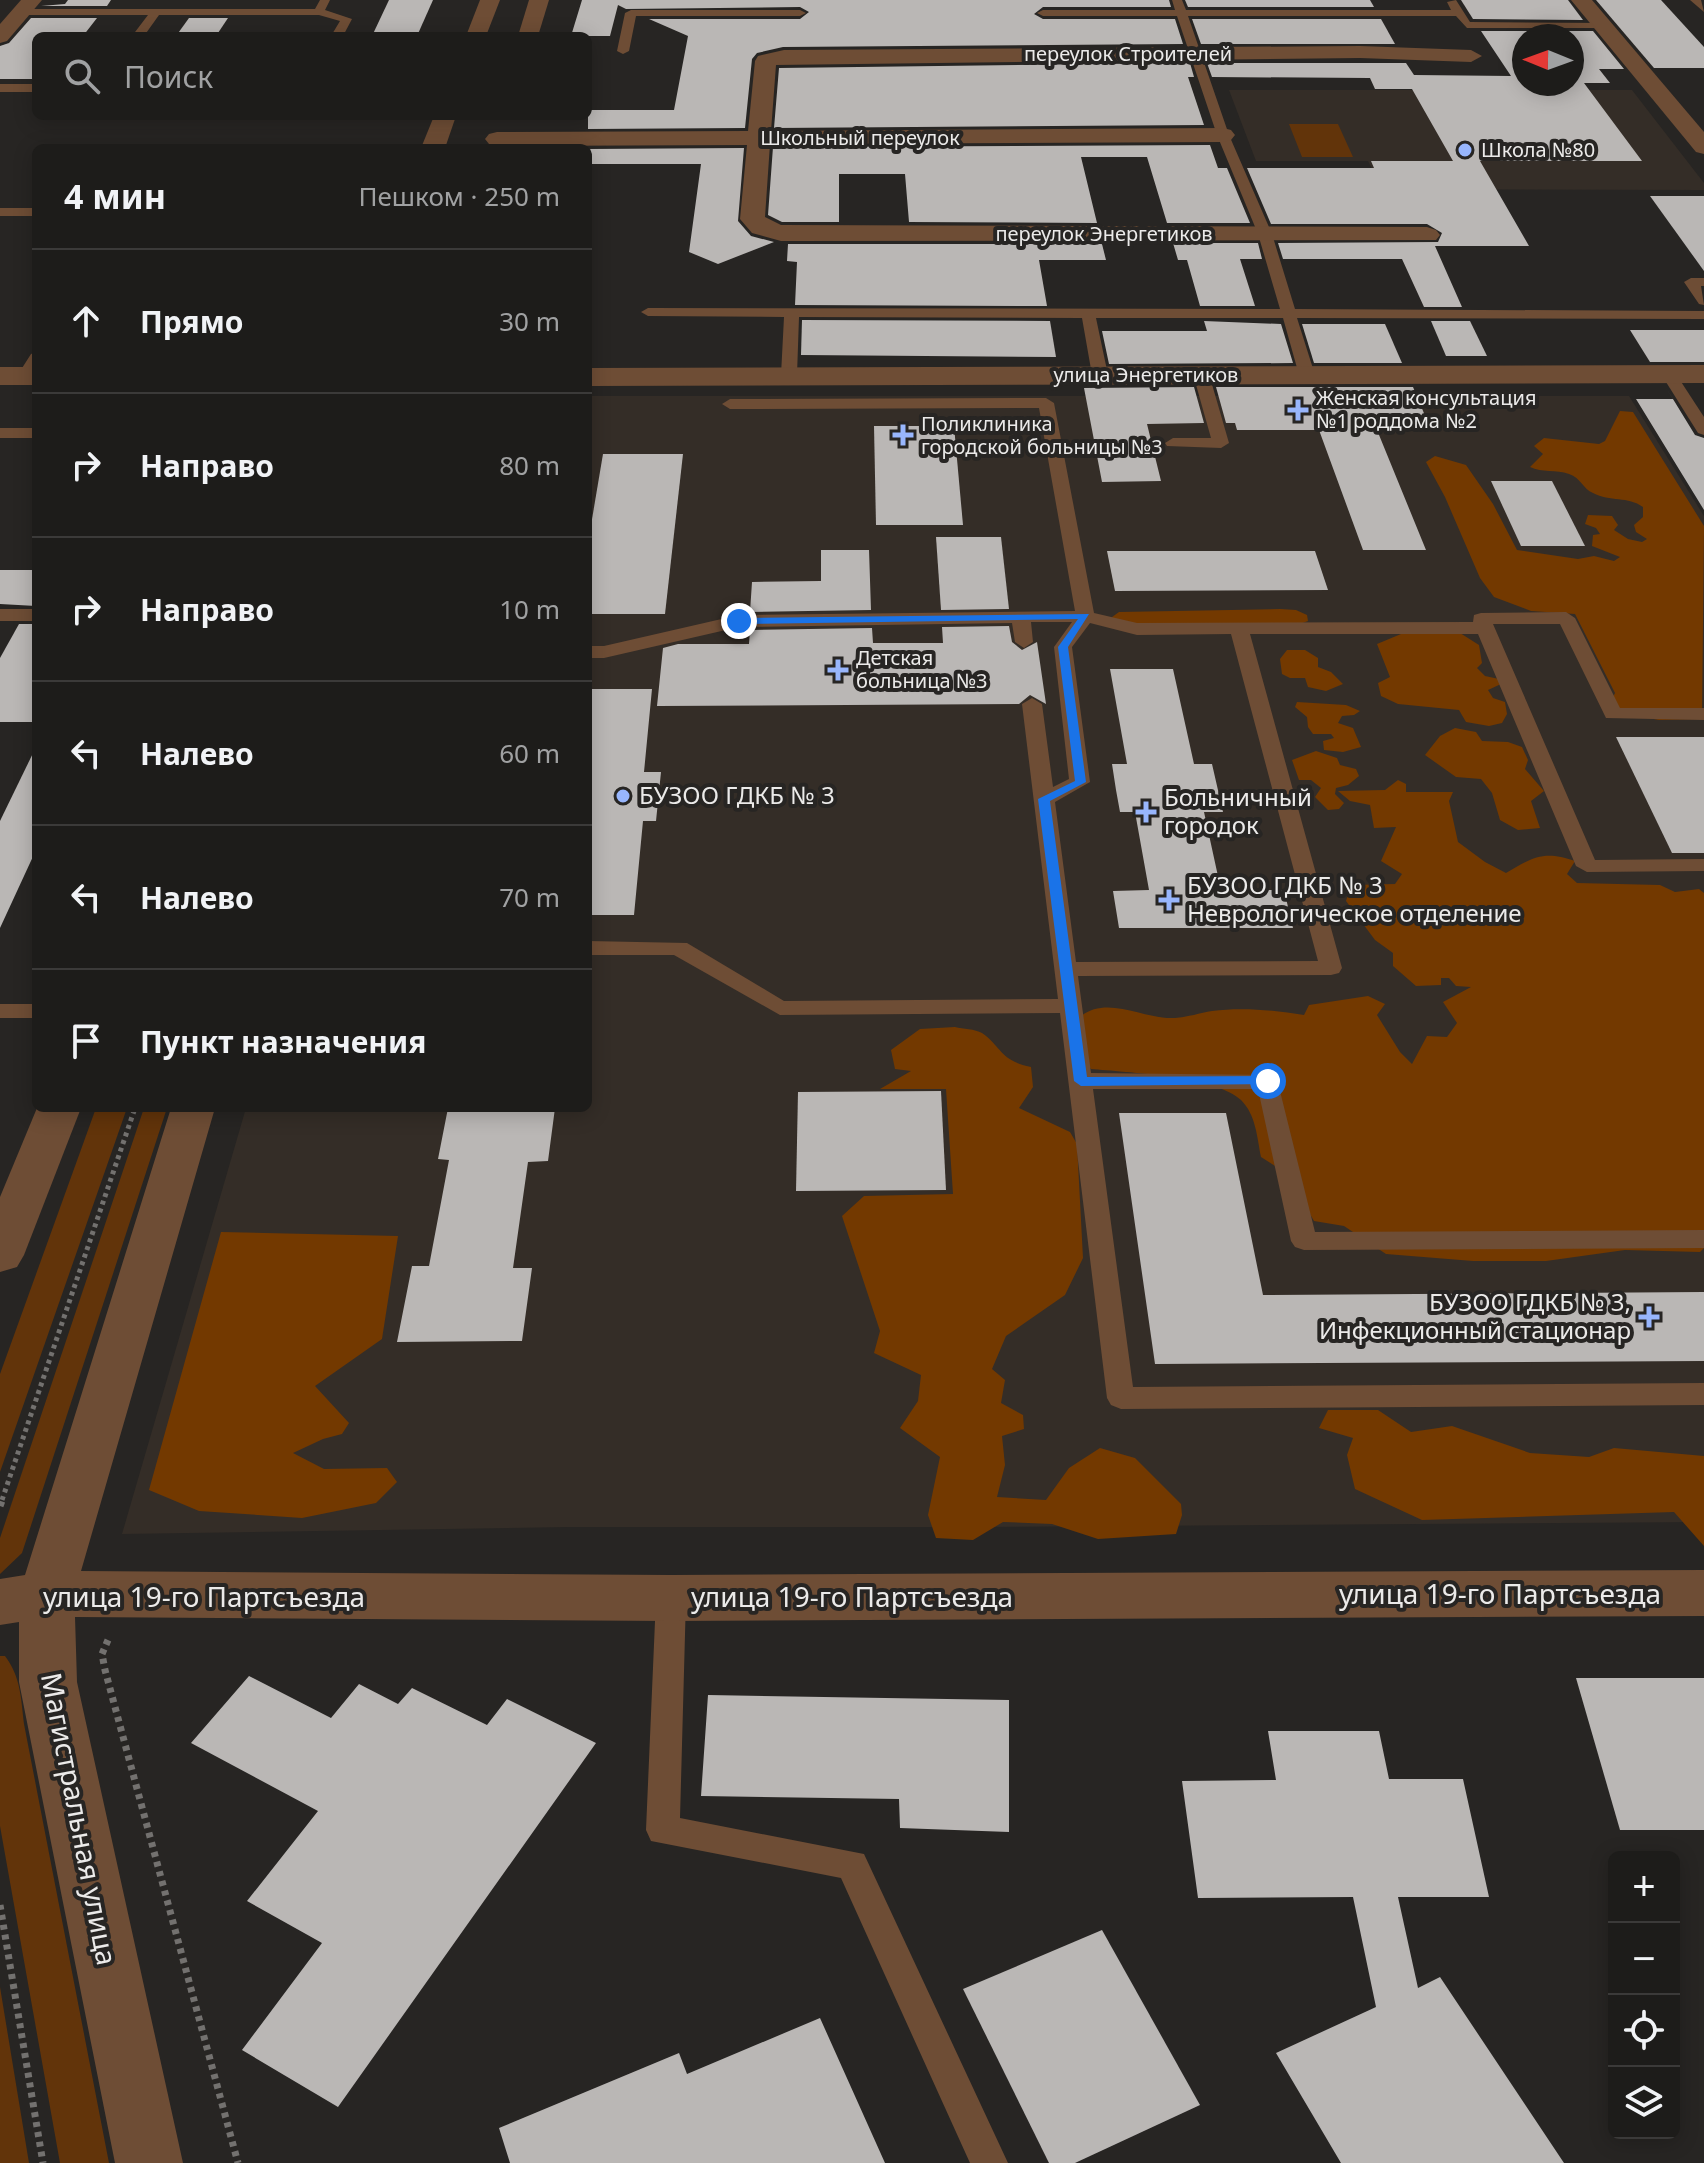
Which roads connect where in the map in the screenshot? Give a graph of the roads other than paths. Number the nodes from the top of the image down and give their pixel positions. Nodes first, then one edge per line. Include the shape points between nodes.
1 (325, 0) edge
2 (490, 0) edge
3 (539, 0) edge
4 (692, 0) edge
5 (1451, 0) edge
6 (1581, 0) edge
7 (1695, 0) edge
8 (27, 6) edge
9 (1179, 6) edge
10 (1704, 9) edge
11 (156, 12) junction
12 (300, 12) junction
13 (319, 12) junction
14 (690, 13) junction
15 (800, 13) dead end
16 (1043, 13) dead end
17 (1459, 13) junction
18 (1602, 25) junction
19 (291, 27) dead end
20 (141, 32) edge
21 (339, 32) edge
22 (478, 32) edge
23 (529, 32) edge
24 (0, 37) edge
25 (623, 51) dead end
26 (1196, 54) junction
27 (1471, 56) dead end
28 (0, 88) edge
29 (32, 88) edge
30 (444, 120) edge
31 (503, 120) edge
32 (1223, 135) junction
33 (758, 138) junction
34 (1700, 138) edge
35 (496, 143) edge
36 (434, 144) edge
37 (0, 212) edge
38 (32, 212) edge
39 (1265, 234) junction
40 (1427, 235) dead end
41 (1704, 282) edge
42 (1704, 301) edge
43 (648, 312) dead end
44 (792, 312) junction
45 (1088, 313) junction
46 (1287, 314) junction
47 (1704, 315) edge
48 (1201, 374) junction
49 (1669, 374) junction
50 (1704, 374) edge
51 (789, 375) junction
52 (1100, 375) junction
53 (1307, 375) junction
54 (592, 377) edge
55 (730, 404) dead end
56 (1704, 430) edge
57 (0, 433) edge
58 (32, 433) edge
59 (1173, 443) dead end
60 (0, 615) edge
61 (32, 615) edge
62 (1085, 616) junction
63 (1021, 617) junction
64 (1485, 628) junction
65 (1239, 629) junction
66 (1024, 642) dead end
67 (592, 652) edge
68 (1032, 704) dead end
69 (1704, 714) edge
70 (1044, 799) junction
71 (1704, 865) edge
72 (592, 948) edge
73 (1066, 969) junction
74 (1071, 1006) junction
75 (0, 1011) edge
76 (32, 1011) edge
77 (1081, 1081) junction
78 (57, 1112) edge
79 (192, 1112) edge
80 (1704, 1239) edge
81 (0, 1255) edge
82 (1704, 1394) edge
83 (1704, 1593) edge
84 (24, 1598) edge
85 (671, 1598) junction
86 (149, 2163) edge
87 (989, 2163) edge

1 - 13 lane
2 - 22 street
3 - 23 street
4 - 14 lane
5 - 17 lane
6 - 18 street
7 - 10 lane
8 - 11 lane
8 - 24 street
9 - 16 lane
9 - 17 lane
9 - 26 lane
11 - 12 lane
11 - 20 lane
12 - 13 lane
12 - 19 lane
13 - 21 lane via 346,19
14 - 15 lane
14 - 25 lane via 631,13
17 - 18 lane via 1467,25
18 - 34 street
26 - 27 street, переулок Строителей
26 - 32 lane
26 - 33 street, переулок Строителей via 784,56 766,61
28 - 29 lane
30 - 36 street
31 - 35 street
32 - 33 street, Школьный переулок
32 - 39 lane
33 - 35 street, Школьный переулок
33 - 39 street, переулок Энергетиков via 752,219 761,228 781,233
37 - 38 lane
39 - 40 street, переулок Энергетиков
39 - 46 lane
41 - 42 lane via 1691,282
43 - 44 lane
44 - 45 lane
44 - 51 lane
45 - 46 lane
45 - 52 lane
46 - 47 lane
46 - 53 lane
48 - 52 street, улица Энергетиков
48 - 53 street, улица Энергетиков
48 - 59 lane via 1221,443
49 - 50 street, улица Энергетиков
49 - 53 street, улица Энергетиков
49 - 56 lane
51 - 52 street, улица Энергетиков
51 - 54 street, улица Энергетиков
55 - 62 lane via 1046,403
57 - 58 lane
60 - 61 lane
62 - 63 lane
62 - 65 lane via 1137,629
62 - 70 lane via 1063,647 1080,782
63 - 66 lane
63 - 67 lane via 739,621
64 - 65 lane
64 - 69 lane via 1481,619 1566,618 1613,714
64 - 71 lane via 1587,866
65 - 73 lane via 1331,968
68 - 70 lane
70 - 73 lane
72 - 74 lane via 679,948 780,1008
73 - 74 lane
74 - 77 lane
75 - 76 lane
77 - 80 lane via 1268,1081 1304,1241
77 - 82 lane via 1121,1398
78 - 81 street
79 - 84 street, Магистральная улица via 83,1466
83 - 85 street, улица 19-го Партсъезда
84 - 85 street, улица 19-го Партсъезда
84 - 86 street, Магистральная улица via 48,1682
85 - 87 lane via 663,1830 852,1865

